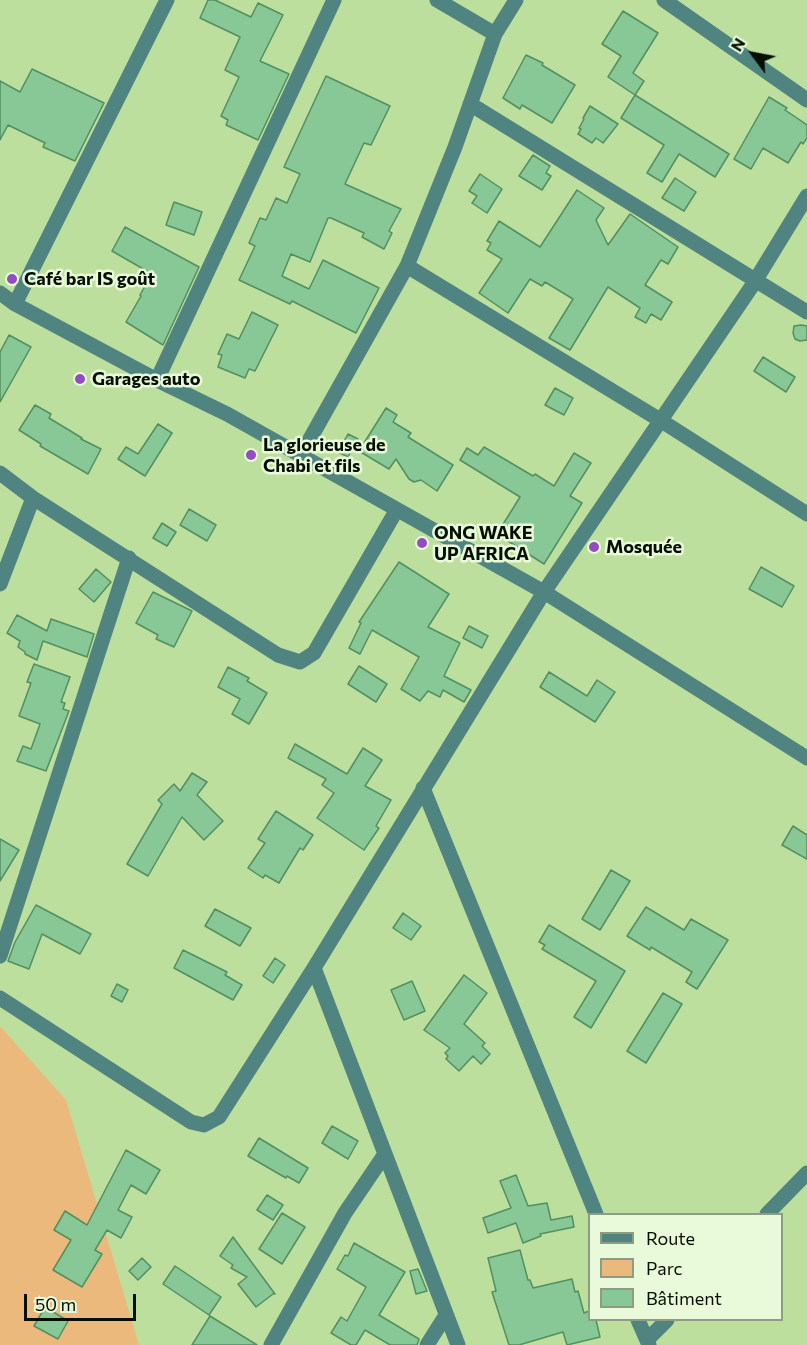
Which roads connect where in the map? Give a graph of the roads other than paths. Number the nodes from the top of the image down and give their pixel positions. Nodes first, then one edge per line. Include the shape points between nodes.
1 (167, 0) edge
2 (334, 0) edge
3 (437, 0) edge
4 (516, 0) edge
5 (664, 0) edge
6 (495, 34) junction
7 (807, 99) edge
8 (470, 104) junction
9 (807, 196) edge
10 (407, 266) junction
11 (756, 279) junction
12 (0, 293) edge
13 (15, 304) junction
14 (807, 312) edge
15 (157, 380) junction
16 (660, 420) junction
17 (301, 455) junction
18 (0, 472) edge
19 (33, 498) junction
20 (396, 510) junction
21 (807, 514) edge
22 (129, 558) junction
23 (0, 584) edge
24 (544, 592) junction
25 (807, 758) edge
26 (423, 788) junction
27 (0, 956) edge
28 (314, 968) junction
29 (0, 998) edge
30 (385, 1154) junction
31 (807, 1173) edge
32 (595, 1213) edge
33 (769, 1213) edge
34 (446, 1315) junction
35 (639, 1321) edge
36 (666, 1321) edge
37 (648, 1343) edge
38 (271, 1345) edge
39 (427, 1345) edge
40 (458, 1345) edge

1 - 13 street
2 - 15 street
3 - 6 street
4 - 6 street
5 - 7 street
6 - 8 street
8 - 10 street
8 - 11 street
9 - 11 street
10 - 16 street
10 - 17 street
11 - 14 street
11 - 16 street
12 - 13 street
13 - 15 street
15 - 17 street
16 - 21 street
16 - 24 street
17 - 20 street
18 - 19 street
19 - 22 street
19 - 23 street
20 - 22 street via 314,652 300,662 278,655
20 - 24 street
22 - 27 street
24 - 25 street
24 - 26 street
26 - 28 street
26 - 32 street
28 - 29 street via 219,1117 204,1125 191,1122
28 - 30 street
30 - 34 street
30 - 38 street via 345,1213
31 - 33 street
34 - 39 street
34 - 40 street
35 - 37 street
36 - 37 street

